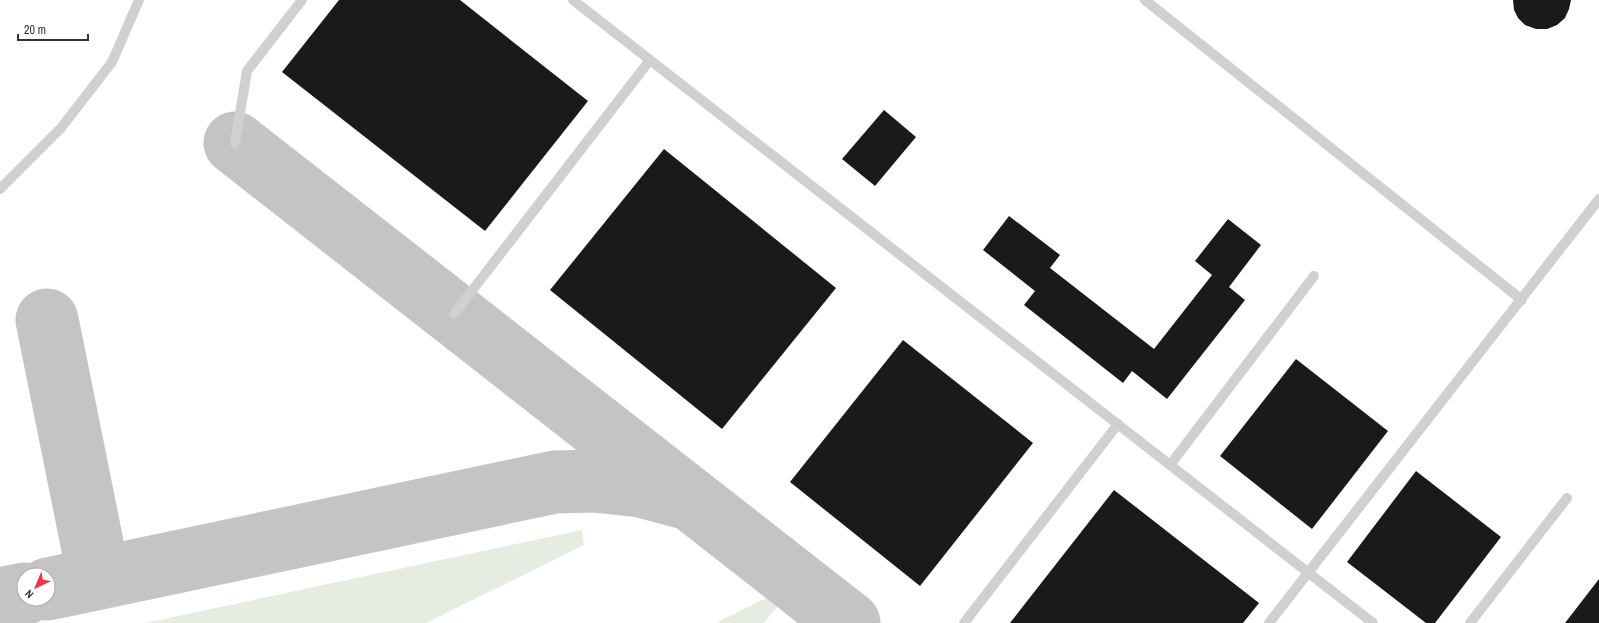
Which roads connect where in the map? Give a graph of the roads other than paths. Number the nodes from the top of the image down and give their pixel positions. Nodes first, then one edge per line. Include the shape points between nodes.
1 (139, 0) edge
2 (302, 0) edge
3 (573, 0) edge
4 (1145, 0) edge
5 (650, 60) junction
6 (235, 143) dead end
7 (0, 189) edge
8 (1599, 199) edge
9 (1314, 276) dead end
10 (1522, 300) junction
11 (454, 314) dead end
12 (1118, 424) junction
13 (1170, 465) junction
14 (1567, 498) dead end
15 (1308, 572) junction
16 (964, 623) edge
17 (1269, 623) edge
18 (1373, 623) edge
19 (1470, 623) edge

1 - 7 lane via 112,62 61,128
2 - 6 lane via 247,71
3 - 5 lane
4 - 10 lane
5 - 11 lane
5 - 12 lane
8 - 10 lane
9 - 13 lane
10 - 15 lane
12 - 13 lane
12 - 16 lane
13 - 15 lane
14 - 19 lane
15 - 17 lane
15 - 18 lane

